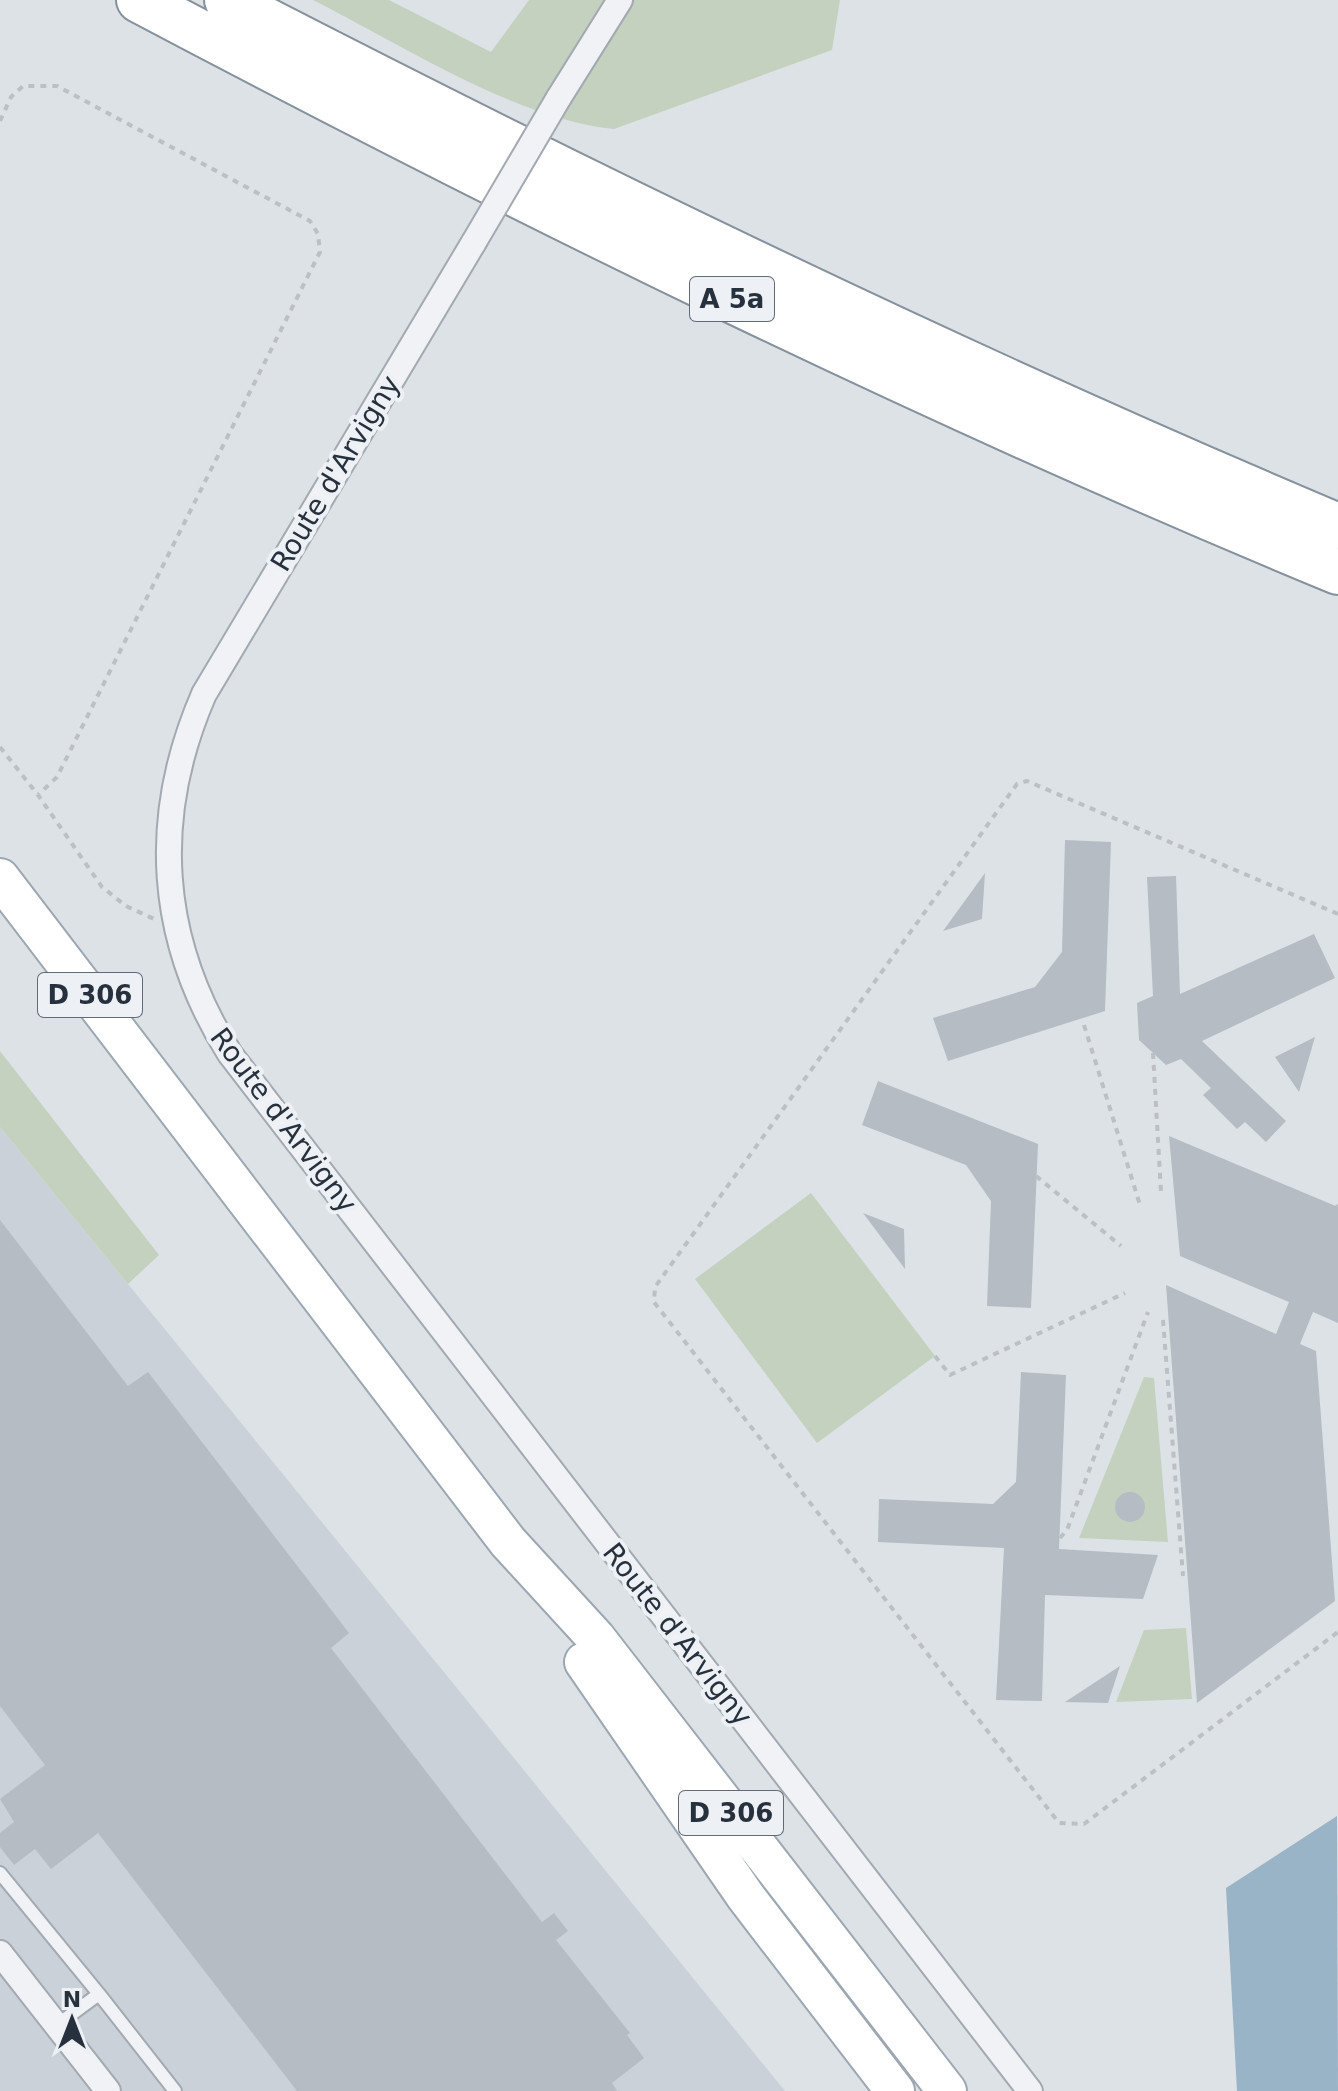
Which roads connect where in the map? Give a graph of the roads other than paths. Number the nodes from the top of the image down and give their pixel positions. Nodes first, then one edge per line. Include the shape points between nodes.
1 (139, 0) edge
2 (227, 0) edge
3 (620, 0) edge
4 (1262, 494) junction
5 (1338, 511) edge
6 (1338, 526) edge
7 (1338, 572) edge
8 (0, 878) edge
9 (508, 1542) junction
10 (0, 1873) edge
11 (0, 1953) edge
12 (99, 1994) junction
13 (57, 2025) junction
14 (108, 2091) edge
15 (175, 2091) edge
16 (895, 2091) edge
17 (947, 2091) edge
18 (1030, 2091) edge

1 - 7 highway, A 5a via 718,292
2 - 4 highway, A 5a via 716,246
3 - 18 street, Route d'Arvigny, bridge via 204,694 182,753 167,823 176,926 197,993 230,1054
4 - 5 highway
4 - 6 highway, A 5a
8 - 9 main road, D 306
9 - 16 main road, D 306 via 542,1600 746,1897
9 - 17 main road, D 306 via 596,1638
10 - 12 lane
11 - 13 street
12 - 13 lane
12 - 15 lane
13 - 14 street

